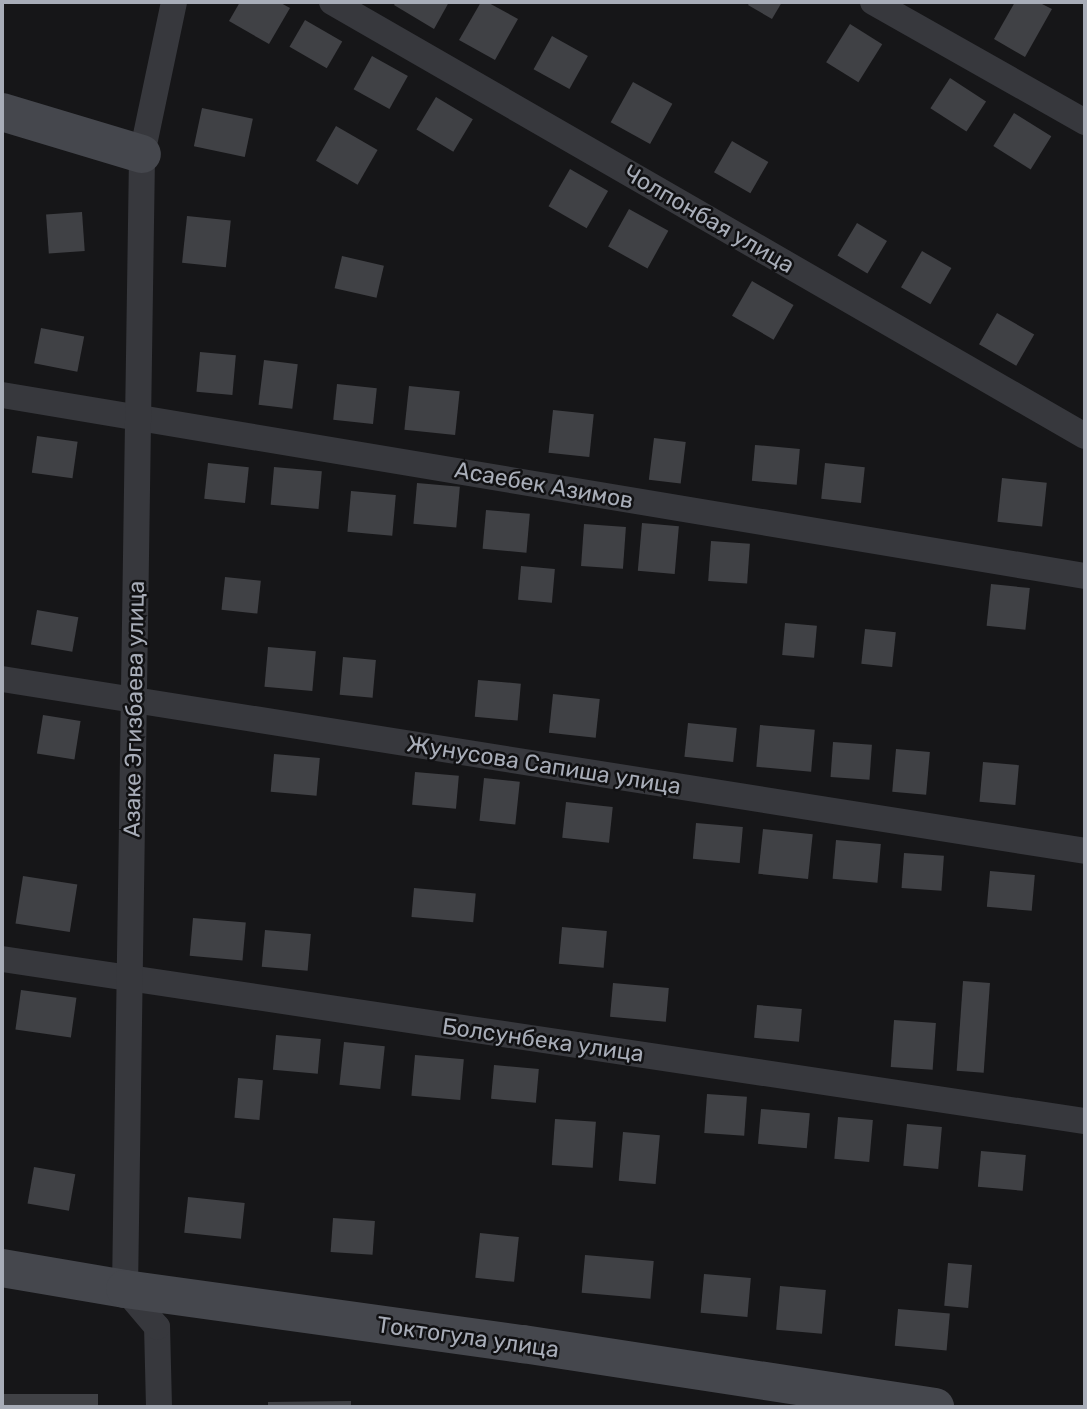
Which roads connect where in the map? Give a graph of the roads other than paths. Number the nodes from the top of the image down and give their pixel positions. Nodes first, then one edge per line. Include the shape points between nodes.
1 (174, 2) edge
2 (332, 2) edge
3 (873, 2) edge
4 (2, 112) edge
5 (1085, 122) edge
6 (142, 154) junction
7 (2, 395) edge
8 (139, 416) junction
9 (1085, 436) edge
10 (1085, 576) edge
11 (2, 679) edge
12 (134, 699) junction
13 (1085, 851) edge
14 (2, 959) edge
15 (130, 979) junction
16 (1085, 1121) edge
17 (2, 1268) edge
18 (125, 1289) junction
19 (159, 1407) edge
20 (935, 1407) edge

1 - 6 street, Азаке Эгизбаева улица
2 - 9 street, Чолпонбая улица
3 - 5 street
4 - 6 street
6 - 8 street, Азаке Эгизбаева улица
7 - 8 street, Асаебек Азимов
8 - 10 street, Асаебек Азимов
8 - 12 street, Азаке Эгизбаева улица
11 - 12 street, Жунусова Сапиша улица
12 - 13 street, Жунусова Сапиша улица
12 - 15 street, Азаке Эгизбаева улица
14 - 15 street, Болсунбека улица
15 - 16 street, Болсунбека улица
15 - 18 street, Азаке Эгизбаева улица
17 - 18 street, Токтогула улица
18 - 19 street via 158,1327
18 - 20 street, Токтогула улица

